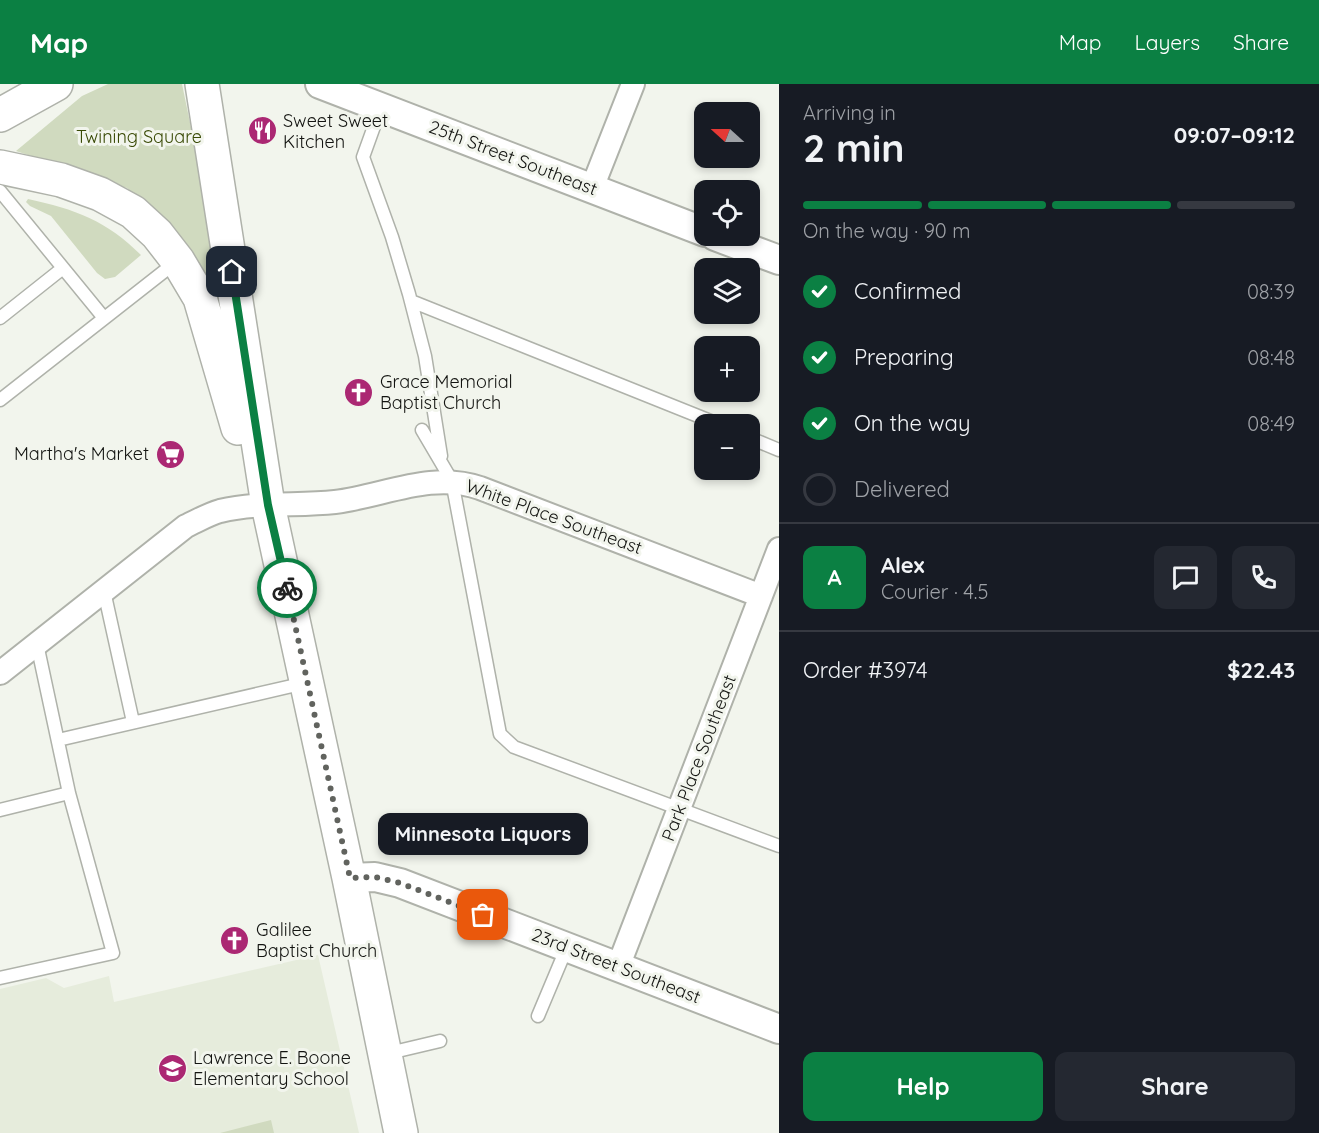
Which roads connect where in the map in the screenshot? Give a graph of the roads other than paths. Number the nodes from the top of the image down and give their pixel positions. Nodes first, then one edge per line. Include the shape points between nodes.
1 (29, 84) edge
2 (56, 84) edge
3 (202, 84) edge
4 (321, 84) edge
5 (633, 84) edge
6 (0, 107) edge
7 (381, 107) junction
8 (0, 115) edge
9 (0, 167) edge
10 (592, 188) junction
11 (0, 191) edge
12 (694, 228) edge
13 (742, 246) edge
14 (779, 260) edge
15 (178, 261) junction
16 (63, 268) junction
17 (411, 302) junction
18 (0, 318) edge
19 (104, 318) junction
20 (0, 400) edge
21 (694, 414) edge
22 (422, 430) dead end
23 (760, 442) edge
24 (779, 450) edge
25 (447, 474) junction
26 (268, 505) junction
27 (779, 549) edge
28 (104, 591) junction
29 (761, 596) junction
30 (37, 644) junction
31 (0, 673) edge
32 (307, 682) junction
33 (133, 722) junction
34 (58, 740) junction
35 (69, 793) junction
36 (679, 809) junction
37 (0, 810) edge
38 (779, 846) edge
39 (350, 878) junction
40 (567, 947) junction
41 (618, 967) junction
42 (0, 978) edge
43 (538, 1016) dead end
44 (779, 1029) edge
45 (440, 1041) dead end
46 (385, 1054) junction
47 (401, 1133) edge

1 - 6 main road
2 - 8 main road
3 - 26 main road
4 - 7 street, 25th Street Southeast
5 - 10 street
7 - 10 street, 25th Street Southeast
7 - 17 lane via 363,157
9 - 15 main road via 81,186 118,202 157,234
10 - 12 street, 25th Street Southeast
11 - 16 lane
13 - 14 street
15 - 19 lane
15 - 26 main road via 200,298 241,439
16 - 18 lane
16 - 19 lane
17 - 21 lane
17 - 25 lane
19 - 20 lane
22 - 25 lane
23 - 24 lane
25 - 26 street, White Place Southeast via 432,481 336,502
25 - 29 street, White Place Southeast
25 - 36 lane via 500,734 513,747
26 - 28 street, White Place Southeast via 219,511 186,526
26 - 32 main road
27 - 29 street, Park Place Southeast
28 - 30 street, White Place Southeast
28 - 33 lane
29 - 36 street, Park Place Southeast
30 - 31 street, White Place Southeast
30 - 34 lane
32 - 33 lane
32 - 39 main road
33 - 34 lane
34 - 35 lane
35 - 37 lane
35 - 42 lane via 112,953
36 - 38 lane
36 - 41 street, Park Place Southeast
39 - 40 street, 23rd Street Southeast via 375,877 400,883
39 - 46 main road
40 - 41 street, 23rd Street Southeast
40 - 43 lane
41 - 44 street, 23rd Street Southeast
45 - 46 lane
46 - 47 main road

